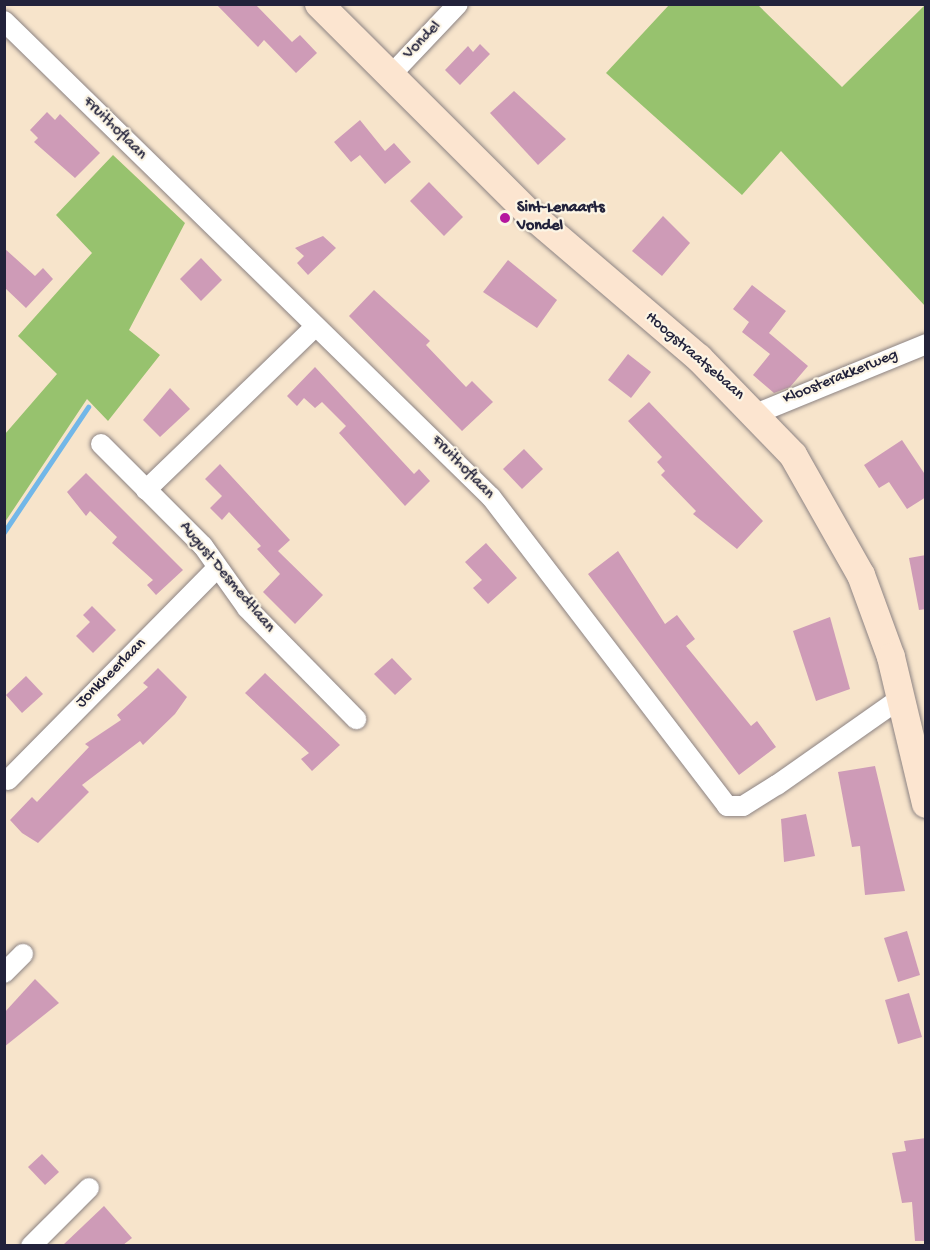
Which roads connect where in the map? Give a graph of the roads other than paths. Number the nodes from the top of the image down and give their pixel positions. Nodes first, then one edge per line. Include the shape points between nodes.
1 (319, 4) edge
2 (458, 4) edge
3 (4, 21) edge
4 (389, 77) junction
5 (314, 328) junction
6 (926, 344) edge
7 (758, 413) junction
8 (101, 444) dead end
9 (146, 490) junction
10 (216, 569) junction
11 (902, 697) junction
12 (356, 719) dead end
13 (8, 780) dead end
14 (926, 804) edge
15 (23, 954) dead end
16 (4, 973) edge
17 (89, 1188) dead end
18 (31, 1245) edge

1 - 4 main road, Hoogstraatsebaan
2 - 4 street, Vondel
3 - 5 street, Fruithoflaan
4 - 7 main road, Hoogstraatsebaan via 529,213
5 - 9 street
5 - 11 street, Fruithoflaan via 491,497 728,806 743,806 777,785
6 - 7 street, Kloosterakkerweg
7 - 11 main road, Hoogstraatsebaan via 824,502 861,575
8 - 9 street, August Desmedtlaan
9 - 10 street, August Desmedtlaan via 203,546
10 - 12 street, August Desmedtlaan
10 - 13 street, Jonkheerlaan
11 - 14 main road, Hoogstraatsebaan
15 - 16 street
17 - 18 street

